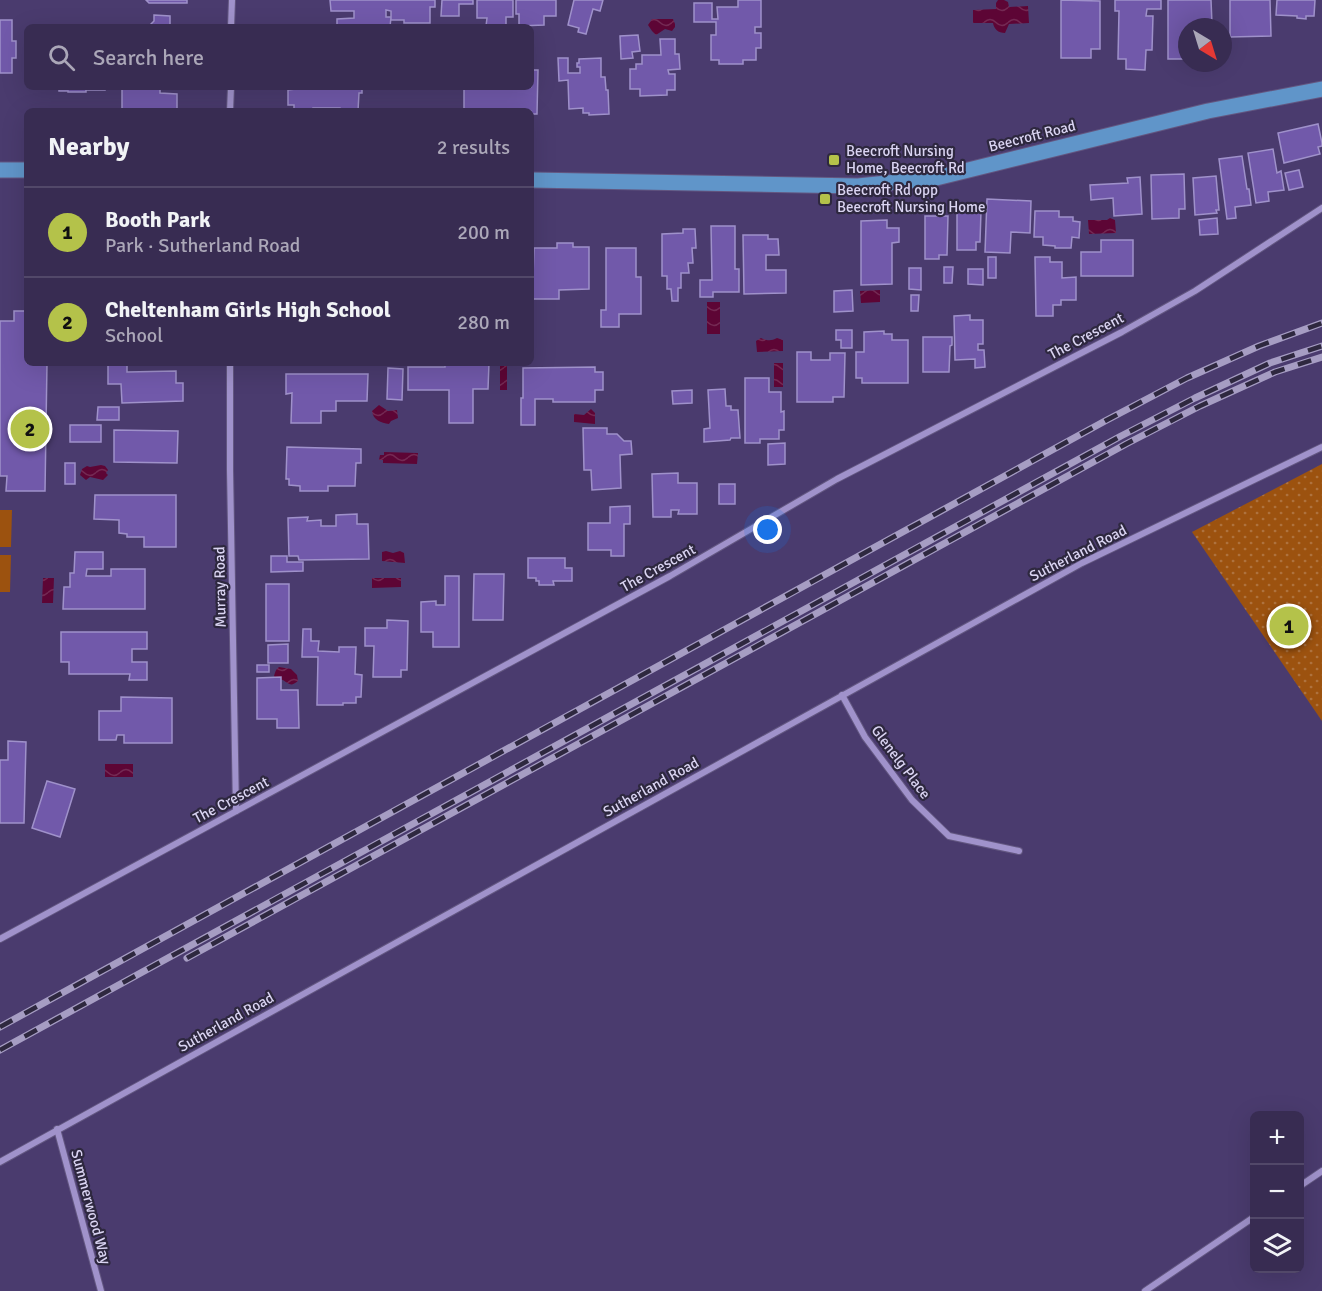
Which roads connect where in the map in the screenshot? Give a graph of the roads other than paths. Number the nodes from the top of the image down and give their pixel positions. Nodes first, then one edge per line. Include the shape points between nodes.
1 (232, 0) edge
2 (231, 24) edge
3 (1322, 88) edge
4 (231, 90) edge
5 (230, 108) edge
6 (0, 170) edge
7 (24, 170) edge
8 (534, 180) edge
9 (1322, 208) edge
10 (230, 366) edge
11 (1322, 447) edge
12 (842, 695) junction
13 (236, 811) junction
14 (1019, 851) dead end
15 (0, 939) edge
16 (57, 1129) junction
17 (0, 1162) edge
18 (1322, 1171) edge
19 (1304, 1183) edge
20 (1251, 1219) edge
21 (101, 1291) edge
22 (1145, 1291) edge

1 - 2 street
3 - 8 main road, Beecroft Road via 1208,111 936,178 858,186
4 - 5 street
6 - 7 main road
9 - 13 street, The Crescent via 1196,291 837,479 670,576
10 - 13 street, Murray Road
11 - 12 street, Sutherland Road via 1082,562
12 - 14 street, Glenelg Place via 865,737 912,800 949,836
12 - 16 street, Sutherland Road
13 - 15 street, The Crescent
16 - 17 street, Sutherland Road
16 - 21 street, Summerwood Way
18 - 19 street
20 - 22 street

